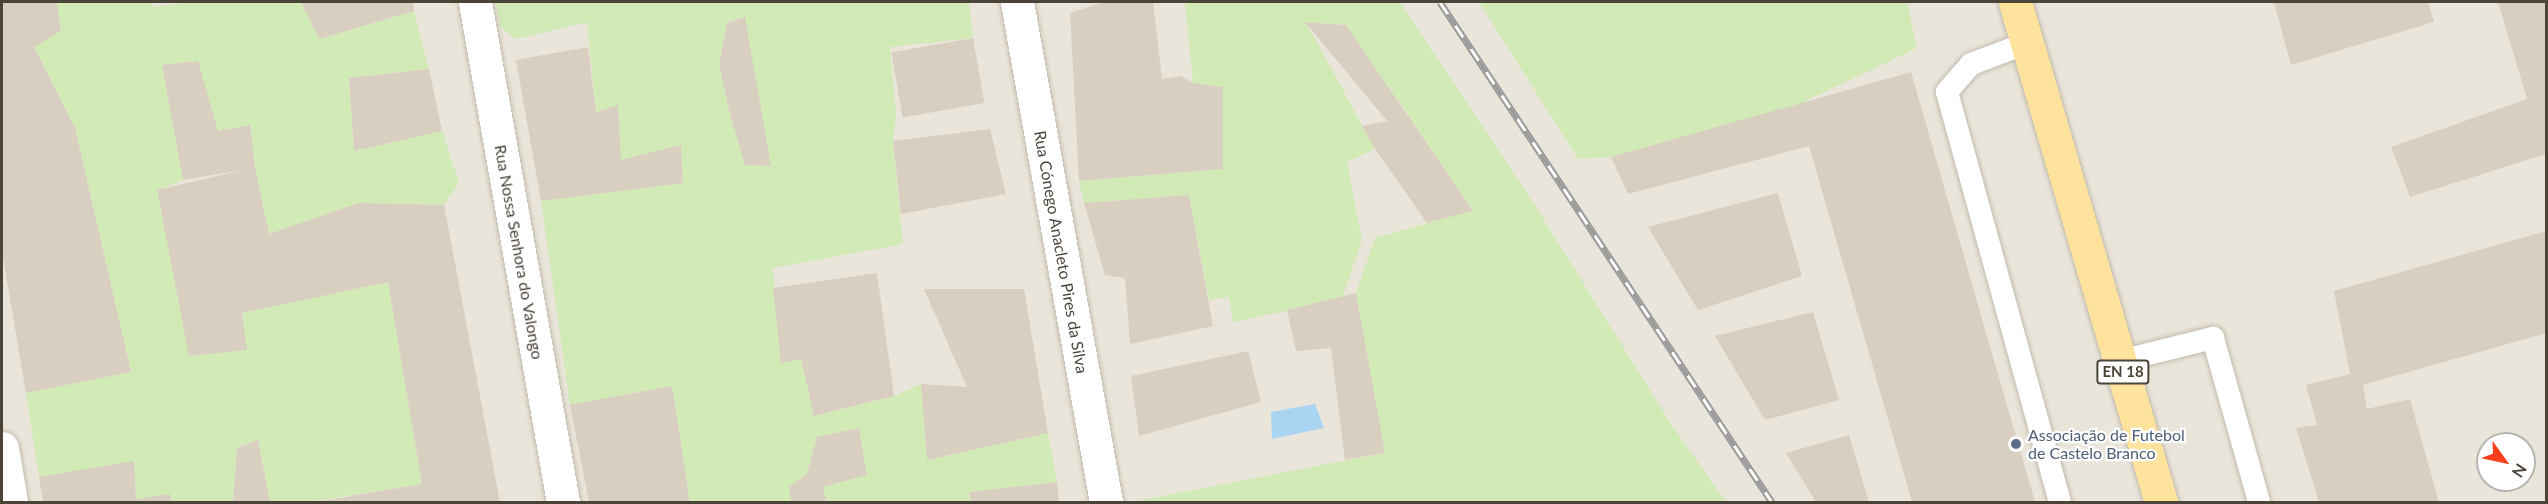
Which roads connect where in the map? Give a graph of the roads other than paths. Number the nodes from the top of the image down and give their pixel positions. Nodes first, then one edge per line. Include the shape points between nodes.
1 (475, 2) edge
2 (1017, 2) edge
3 (2015, 2) edge
4 (2027, 43) junction
5 (2120, 361) junction
6 (2, 448) edge
7 (2156, 501) edge
8 (11, 502) edge
9 (563, 502) edge
10 (1106, 502) edge
11 (2060, 502) edge
12 (2259, 502) edge

1 - 9 street, Rua Nossa Senhora do Valongo
2 - 10 street, Rua Cónego Anacleto Pires da Silva
3 - 4 main road, EN 18
4 - 5 main road, EN 18
4 - 11 lane via 1971,64 1947,92
5 - 7 main road, EN 18
5 - 12 lane via 2213,338
6 - 8 street

